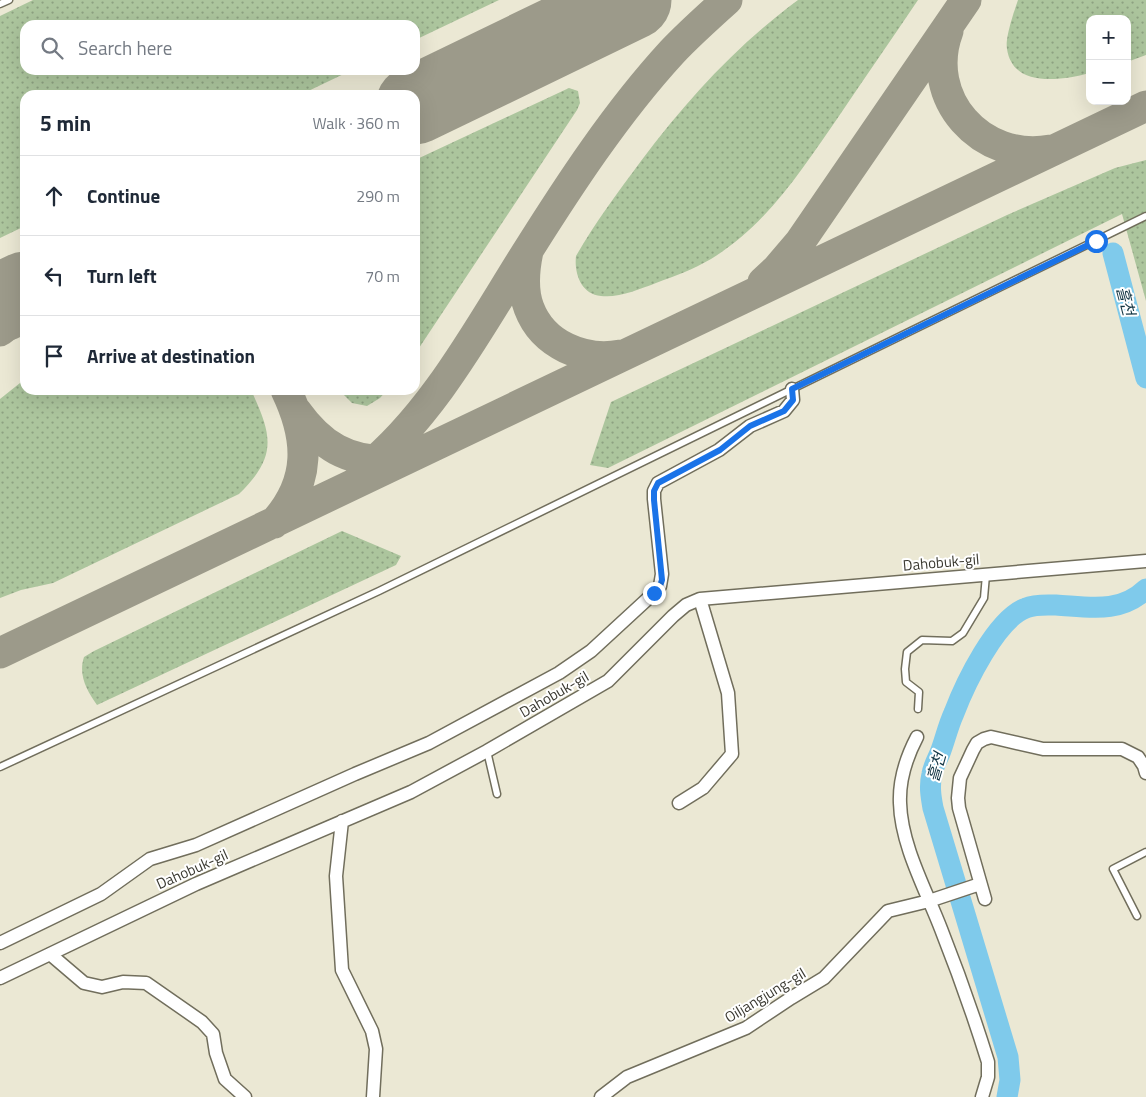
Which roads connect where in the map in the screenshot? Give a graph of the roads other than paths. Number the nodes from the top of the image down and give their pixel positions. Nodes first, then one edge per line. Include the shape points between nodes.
1 (9, 0) edge
2 (0, 4) edge
3 (1146, 216) edge
4 (792, 389) junction
5 (1146, 561) edge
6 (986, 575) junction
7 (700, 599) junction
8 (918, 709) dead end
9 (917, 738) dead end
10 (487, 751) junction
11 (0, 767) edge
12 (1146, 773) edge
13 (497, 794) dead end
14 (679, 803) dead end
15 (342, 821) junction
16 (1146, 852) edge
17 (980, 884) junction
18 (985, 899) dead end
19 (929, 901) junction
20 (1136, 916) dead end
21 (0, 943) edge
22 (50, 954) junction
23 (0, 978) edge
24 (245, 1097) edge
25 (374, 1097) edge
26 (601, 1097) edge
27 (982, 1097) edge

1 - 2 lane
3 - 4 lane
4 - 11 lane via 379,591
4 - 21 street via 793,400 784,411 750,426 720,450 658,483 654,500 662,574 660,586 598,645 559,674 429,743 196,845 150,859 101,894
5 - 6 street, Dahobuk-gil
6 - 7 street, Dahobuk-gil
6 - 8 lane via 984,598 963,633 952,641 922,640 907,652 906,682 919,692
7 - 10 street, Dahobuk-gil via 673,616 608,681
7 - 14 street via 728,693 732,754 703,788
9 - 19 street via 904,767 900,804 902,824
10 - 13 lane
10 - 15 street, Dahobuk-gil via 410,792
12 - 17 street via 1138,757 1122,749 1043,749 991,738 978,743 960,778 958,798
15 - 22 street, Dahobuk-gil via 196,884
15 - 25 street via 336,876 342,970 372,1031 376,1049
16 - 20 lane via 1113,869
17 - 18 street
17 - 19 street, Oiljangjung-gil
19 - 26 street, Oiljangjung-gil via 888,911 824,978 746,1028 627,1077
19 - 27 street via 988,1062 988,1077
22 - 23 street, Dahobuk-gil
22 - 24 street via 84,983 102,987 123,982 146,983 202,1022 213,1034 225,1079

